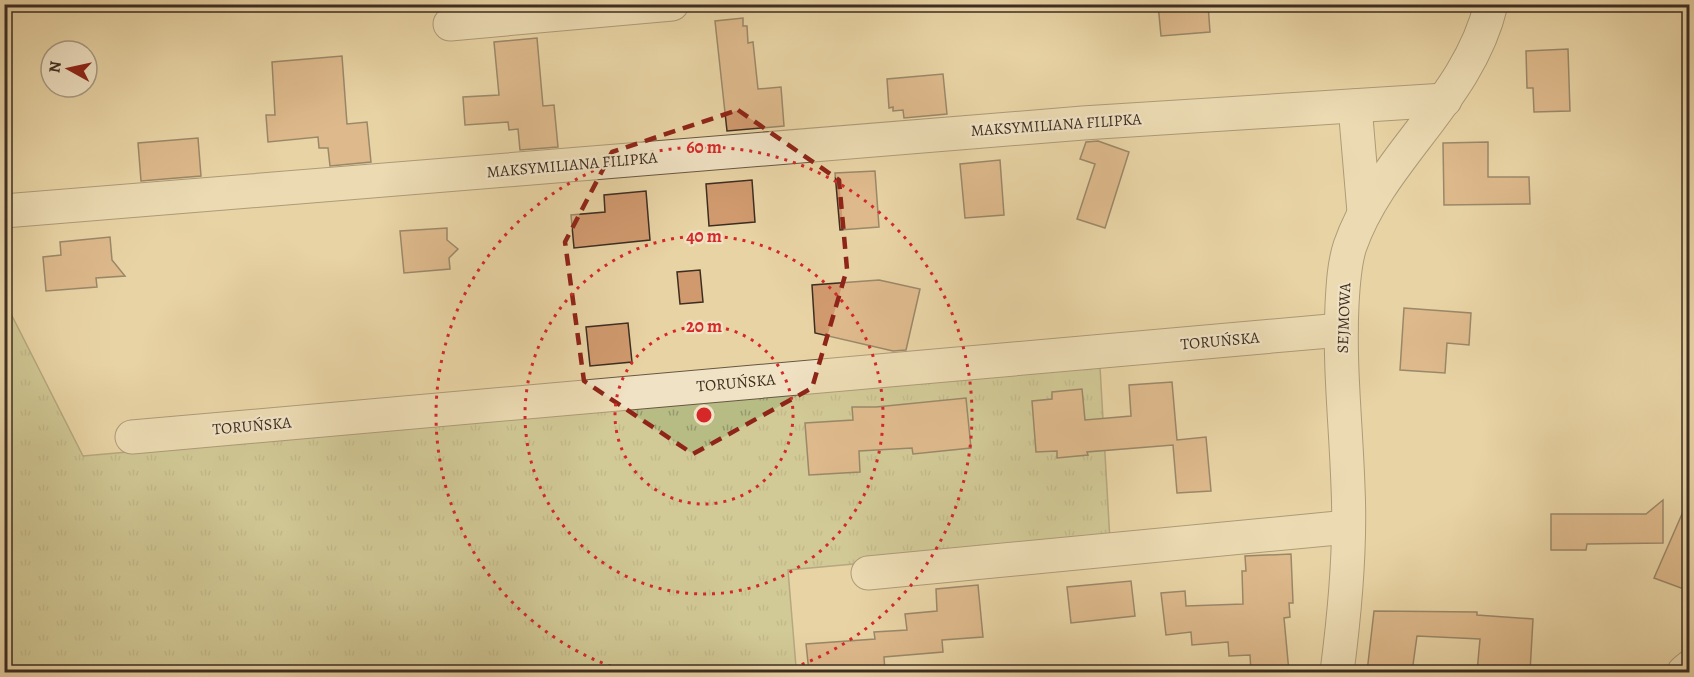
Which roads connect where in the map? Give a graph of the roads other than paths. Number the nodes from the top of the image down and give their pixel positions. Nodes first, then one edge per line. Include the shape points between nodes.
1 (672, 4) edge
2 (1491, 4) edge
3 (450, 24) dead end
4 (1445, 100) junction
5 (1355, 106) junction
6 (4, 211) edge
7 (1364, 212) junction
8 (1341, 330) junction
9 (132, 436) dead end
10 (1348, 527) junction
11 (868, 573) dead end
12 (1689, 667) edge
13 (1337, 672) edge
14 (1684, 672) edge

1 - 3 street
2 - 4 street, SEJMOWA via 1486,26
4 - 5 street, MAKSYMILIANA FILIPKA
4 - 7 street, SEJMOWA
5 - 6 street, MAKSYMILIANA FILIPKA via 1071,123
5 - 7 street
7 - 8 street, SEJMOWA via 1349,248
8 - 9 street, TORUŃSKA
8 - 10 street, SEJMOWA
10 - 11 street
10 - 13 street, SEJMOWA via 1345,613
12 - 14 street

